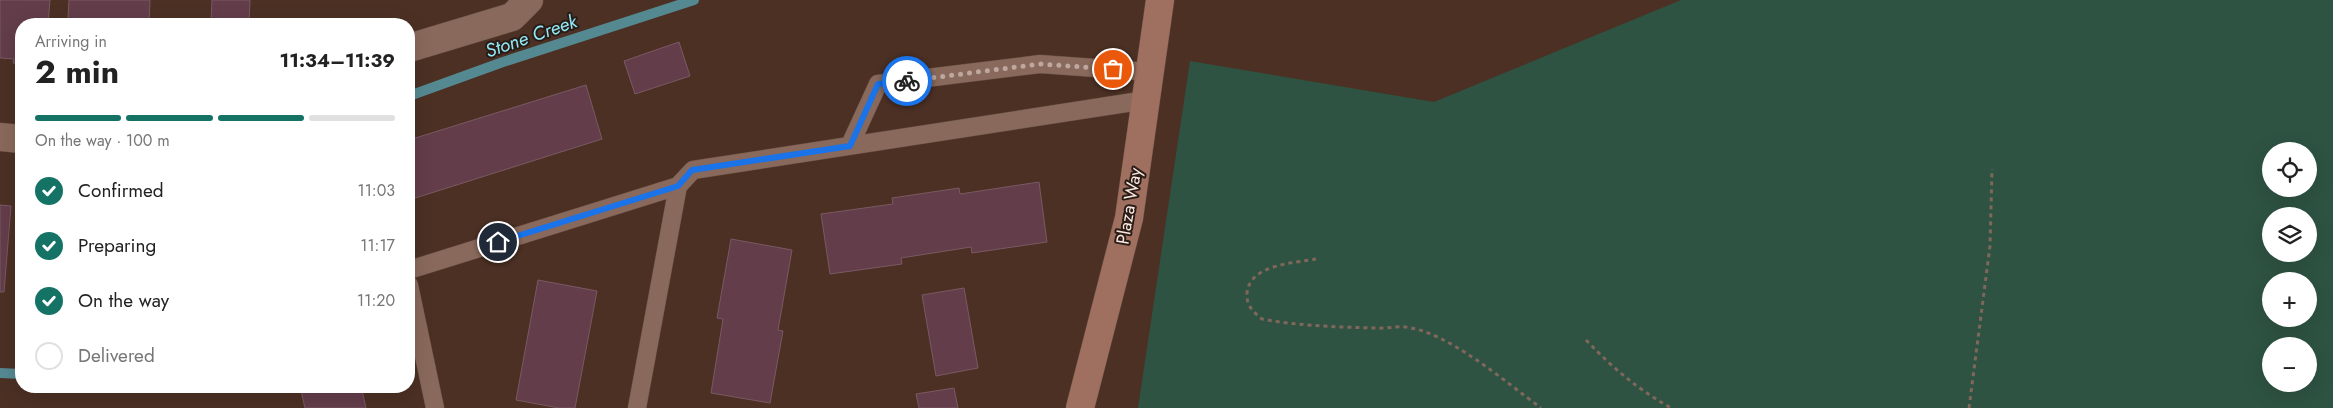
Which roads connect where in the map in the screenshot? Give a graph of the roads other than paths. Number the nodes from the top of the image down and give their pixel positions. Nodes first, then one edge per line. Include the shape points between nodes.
1 (529, 0) edge
2 (1160, 0) edge
3 (415, 46) edge
4 (1150, 72) junction
5 (1146, 100) junction
6 (0, 137) edge
7 (15, 138) edge
8 (850, 146) junction
9 (678, 186) junction
10 (415, 268) edge
11 (415, 313) edge
12 (435, 408) edge
13 (637, 408) edge
14 (1080, 408) edge

1 - 3 street via 512,17
2 - 4 main road, Plaza Way
4 - 5 main road, Plaza Way
4 - 8 lane via 1040,64 878,84
5 - 8 lane
5 - 14 main road, Plaza Way via 1129,218
6 - 7 street
8 - 9 lane via 692,170
9 - 10 lane
9 - 13 lane
11 - 12 lane

